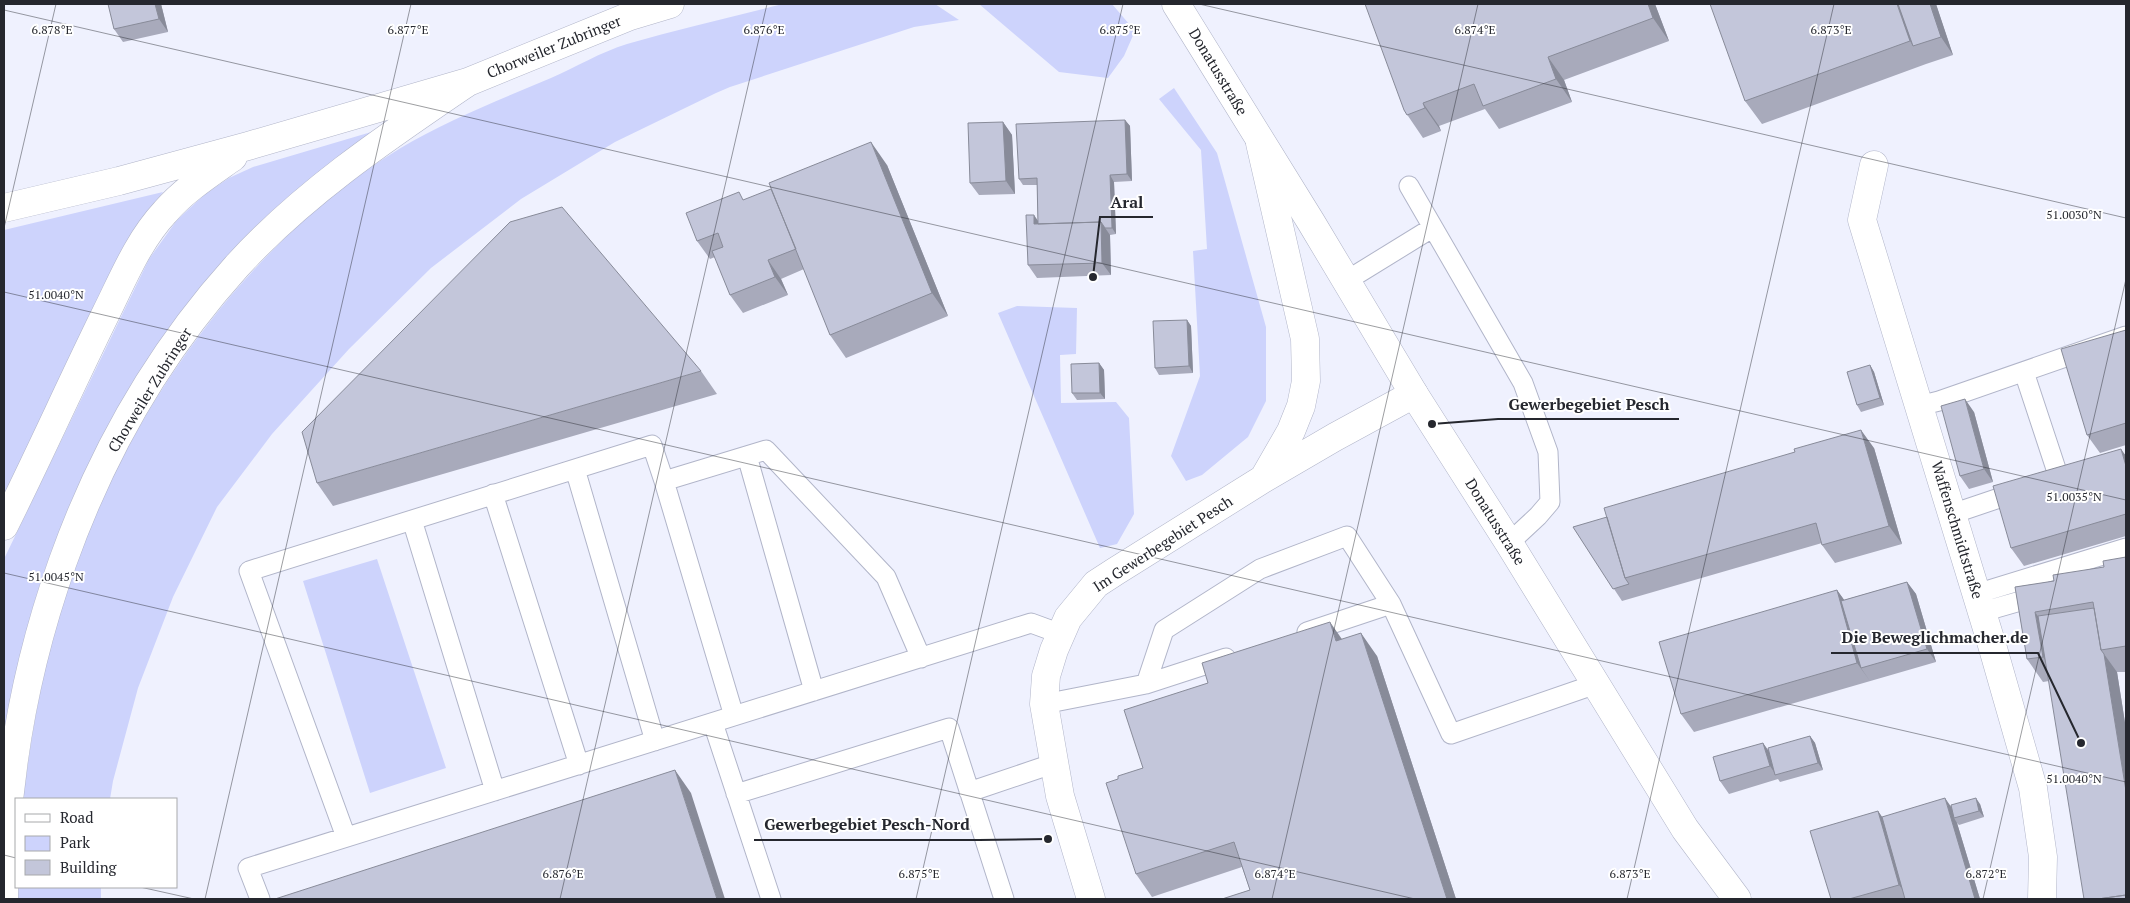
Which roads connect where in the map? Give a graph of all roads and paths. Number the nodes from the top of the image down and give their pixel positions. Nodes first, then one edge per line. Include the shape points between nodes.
1 (670, 4) edge
2 (1176, 4) edge
3 (468, 82) junction
4 (1259, 140) junction
5 (248, 146) junction
6 (1874, 165) dead end
7 (1408, 186) dead end
8 (4, 208) edge
9 (1432, 228) junction
10 (1346, 281) junction
11 (2126, 336) edge
12 (2024, 372) junction
13 (1414, 394) junction
14 (1919, 406) junction
15 (747, 456) junction
16 (575, 469) junction
17 (1263, 479) junction
18 (664, 481) junction
19 (493, 494) junction
20 (1952, 514) junction
21 (412, 520) junction
22 (4, 526) edge
23 (1509, 543) junction
24 (2126, 548) edge
25 (2054, 591) edge
26 (1979, 603) junction
27 (1391, 604) junction
28 (1061, 634) junction
29 (1287, 638) edge
30 (1240, 653) edge
31 (921, 658) junction
32 (1146, 684) junction
33 (1596, 684) junction
34 (814, 691) junction
35 (1044, 704) junction
36 (734, 716) junction
37 (713, 723) junction
38 (655, 741) junction
39 (1055, 763) junction
40 (578, 765) junction
41 (495, 790) junction
42 (969, 792) junction
43 (736, 794) junction
44 (346, 837) junction
45 (4, 899) edge
46 (260, 899) edge
47 (771, 899) edge
48 (1004, 899) edge
49 (1091, 899) edge
50 (1737, 899) edge
51 (2042, 899) edge

1 - 3 main road, Chorweiler Zubringer via 630,16
2 - 4 main road, Donatusstraße
3 - 5 main road, Chorweiler Zubringer
3 - 45 main road, Chorweiler Zubringer via 332,179 237,266 172,349 125,424 66,552 38,642 12,771
4 - 10 main road, Donatusstraße
4 - 17 main road, Donatusstraße via 1305,339 1306,381 1294,422
5 - 8 main road, Chorweiler Zubringer
5 - 22 main road via 182,195 148,234 100,324
6 - 14 main road, Waffenschmidtstraße via 1862,220
7 - 9 lane
9 - 10 lane
9 - 23 lane via 1523,384 1548,452 1550,502
10 - 13 main road, Donatusstraße
11 - 12 lane
12 - 14 lane
12 - 20 lane via 2053,481
13 - 17 main road, Im Gewerbegebiet Pesch
13 - 23 main road, Donatusstraße
14 - 20 main road, Waffenschmidtstraße
15 - 18 lane
15 - 31 lane via 766,450 886,577
15 - 34 lane
16 - 18 lane via 652,445
16 - 19 lane
16 - 38 lane
17 - 28 main road, Im Gewerbegebiet Pesch via 1096,584 1068,618
18 - 36 lane
19 - 21 lane
19 - 40 lane
20 - 26 main road, Waffenschmidtstraße
21 - 41 lane
21 - 44 lane via 249,571
23 - 33 main road, Donatusstraße
24 - 26 lane
25 - 26 lane
26 - 51 main road, Waffenschmidtstraße via 2033,788 2043,857
27 - 29 lane
27 - 32 lane via 1347,536 1260,569 1164,630
27 - 33 lane via 1451,734
28 - 31 lane via 1030,623
28 - 35 main road, Im Gewerbegebiet Pesch via 1046,676
30 - 32 lane
31 - 34 lane
32 - 35 lane
33 - 50 main road, Donatusstraße via 1685,829
34 - 36 lane
35 - 39 main road, Im Gewerbegebiet Pesch
36 - 37 lane
37 - 38 lane
37 - 43 lane
38 - 40 lane
39 - 42 lane
39 - 49 main road, Im Gewerbegebiet Pesch via 1060,796
40 - 41 lane
41 - 44 lane
42 - 43 lane via 949,728
42 - 48 lane
43 - 47 lane
44 - 46 lane via 248,868

